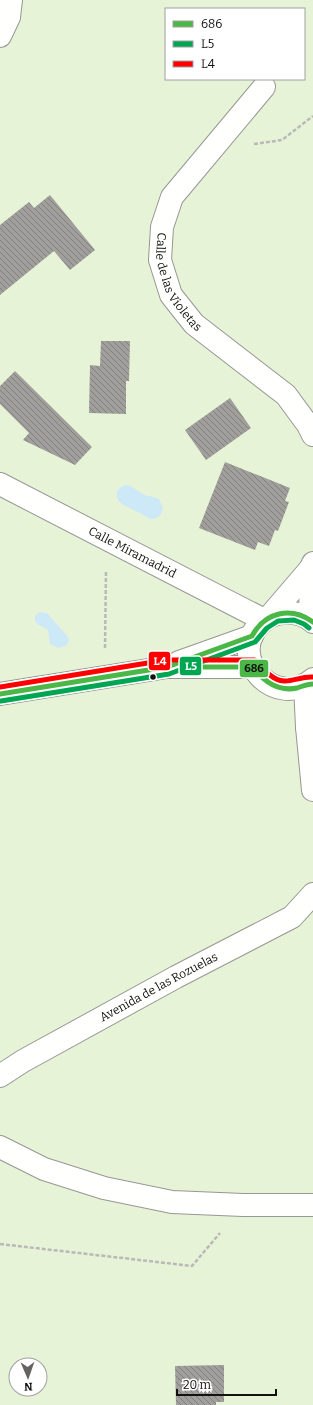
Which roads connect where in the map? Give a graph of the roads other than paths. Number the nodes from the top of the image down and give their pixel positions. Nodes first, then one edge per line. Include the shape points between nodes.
1 (11, 0) edge
2 (0, 36) edge
3 (264, 87) dead end
4 (313, 435) edge
5 (0, 484) edge
6 (312, 565) edge
7 (311, 620) edge
8 (262, 624) junction
9 (167, 667) junction
10 (253, 668) junction
11 (310, 683) edge
12 (0, 694) edge
13 (310, 726) edge
14 (313, 790) edge
15 (313, 894) edge
16 (0, 1076) edge
17 (0, 1147) edge
18 (313, 1205) edge

1 - 2 street via 9,17
3 - 4 street, Calle de las Violetas via 172,197 162,227 160,260 171,295 194,324 286,395
5 - 8 street, Calle Miramadrid
6 - 7 street
6 - 8 street
7 - 8 street via 290,612 279,613
8 - 9 street
8 - 10 street via 249,646
9 - 10 street
9 - 12 street
10 - 11 street via 266,682 276,687 295,688
11 - 13 street
13 - 14 street
15 - 16 street, Avenida de las Rozuelas via 292,917 141,996
17 - 18 street via 44,1169 104,1188 172,1202 243,1206

